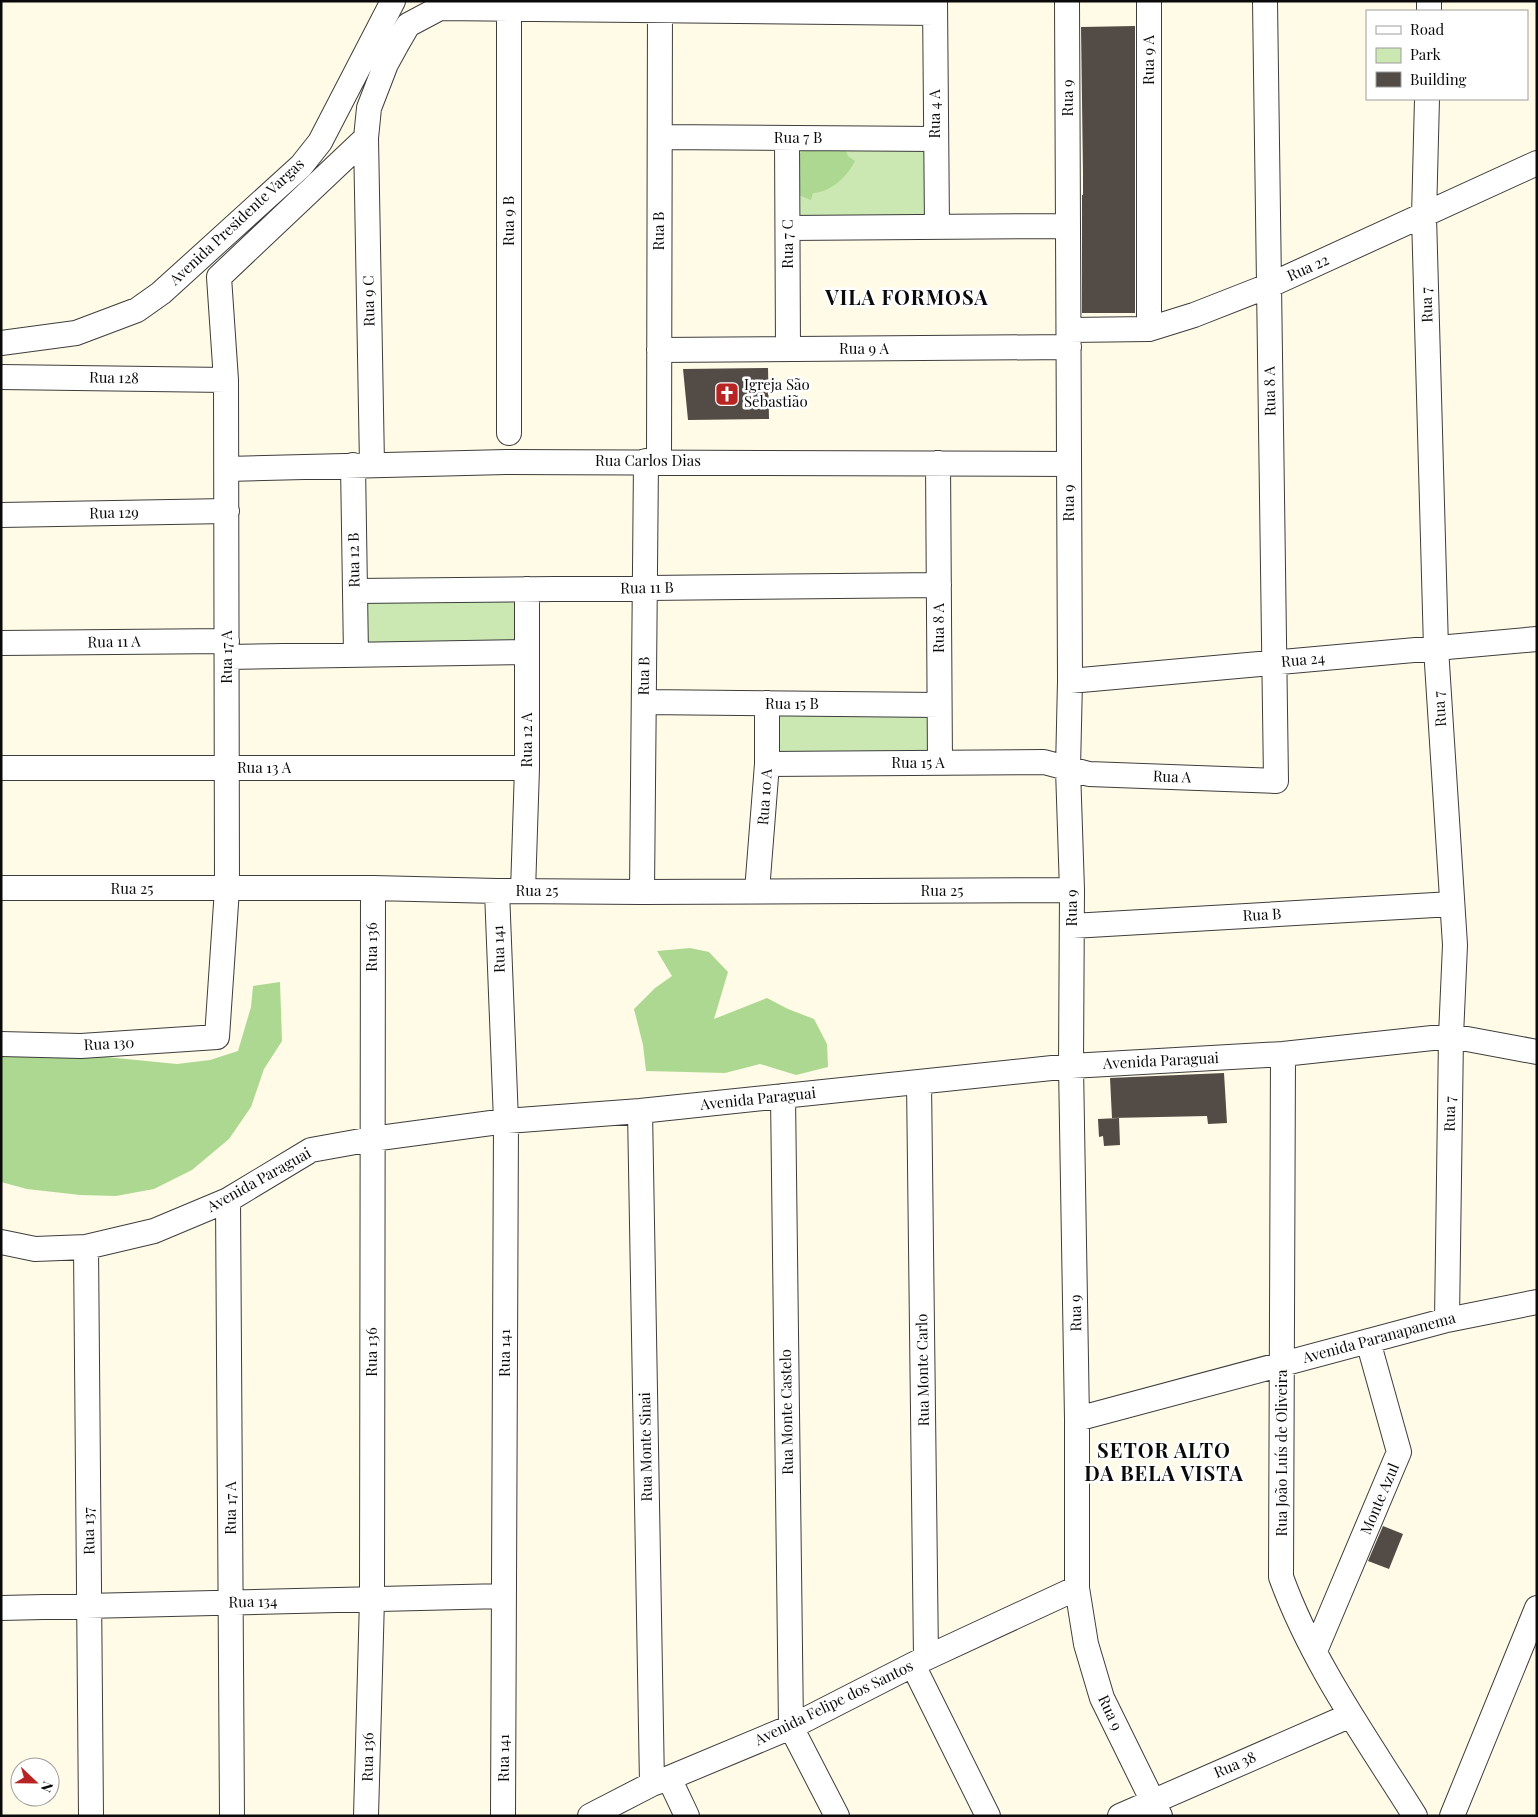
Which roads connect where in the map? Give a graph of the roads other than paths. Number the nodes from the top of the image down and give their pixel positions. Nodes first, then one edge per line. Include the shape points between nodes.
1 (392, 1) edge
2 (1067, 1) edge
3 (1149, 1) edge
4 (1265, 1) edge
5 (660, 6) edge
6 (935, 7) edge
7 (509, 8) junction
8 (1427, 100) edge
9 (366, 138) junction
10 (660, 138) junction
11 (787, 138) junction
12 (936, 139) junction
13 (1537, 163) edge
14 (1424, 216) junction
15 (1068, 226) junction
16 (936, 227) junction
17 (788, 228) junction
18 (1268, 286) junction
19 (1149, 329) junction
20 (1069, 339) junction
21 (1, 343) edge
22 (659, 350) junction
23 (788, 350) junction
24 (1, 377) edge
25 (226, 380) junction
26 (509, 433) dead end
27 (653, 461) junction
28 (938, 463) junction
29 (1069, 464) junction
30 (362, 465) junction
31 (226, 469) junction
32 (227, 511) junction
33 (1, 515) edge
34 (939, 585) junction
35 (645, 588) junction
36 (527, 589) junction
37 (355, 591) junction
38 (1537, 639) edge
39 (1, 643) edge
40 (1436, 648) junction
41 (227, 649) junction
42 (527, 652) junction
43 (356, 655) junction
44 (1275, 663) junction
45 (1070, 681) junction
46 (644, 702) junction
47 (767, 703) junction
48 (939, 705) junction
49 (940, 763) junction
50 (767, 764) junction
51 (1, 768) edge
52 (227, 768) junction
53 (527, 768) junction
54 (1068, 769) junction
55 (1276, 781) joint
56 (1, 888) edge
57 (372, 888) junction
58 (227, 889) junction
59 (1072, 890) junction
60 (497, 891) junction
61 (523, 891) junction
62 (757, 891) junction
63 (642, 892) junction
64 (1452, 904) junction
65 (1072, 926) junction
66 (1451, 1036) junction
67 (217, 1037) joint
68 (1, 1044) edge
69 (1537, 1052) edge
70 (1283, 1054) junction
71 (1072, 1066) junction
72 (920, 1082) junction
73 (783, 1096) junction
74 (640, 1111) junction
75 (506, 1121) junction
76 (372, 1138) junction
77 (228, 1200) junction
78 (1, 1242) edge
79 (86, 1247) junction
80 (1537, 1302) edge
81 (1446, 1320) junction
82 (1368, 1341) junction
83 (1282, 1364) junction
84 (1078, 1419) junction
85 (1077, 1588) junction
86 (504, 1596) junction
87 (372, 1599) junction
88 (231, 1602) junction
89 (90, 1606) junction
90 (1, 1608) edge
91 (1537, 1608) edge
92 (1315, 1651) junction
93 (920, 1662) junction
94 (1351, 1715) junction
95 (791, 1727) junction
96 (660, 1781) junction
97 (1157, 1808) edge
98 (91, 1816) edge
99 (232, 1816) edge
100 (366, 1816) edge
101 (503, 1816) edge
102 (590, 1816) edge
103 (687, 1816) edge
104 (837, 1816) edge
105 (988, 1816) edge
106 (1120, 1816) edge
107 (1415, 1816) edge
108 (1452, 1816) edge

1 - 21 street, Avenida Presidente Vargas via 320,142 300,166 161,293 138,310 76,333
2 - 15 street, Rua 9
3 - 19 street, Rua 9 A
4 - 18 street, Rua 8 A
5 - 6 street
5 - 7 street
5 - 10 street, Rua B
6 - 12 street, Rua 4 A
7 - 9 street, Rua 9 C via 440,8 408,25 386,64 370,108
7 - 26 street, Rua 9 B
8 - 14 street, Rua 7
9 - 25 street, Rua 17 A via 218,277
9 - 30 street, Rua 9 C
10 - 11 street, Rua 7 B
10 - 22 street, Rua B
11 - 12 street, Rua 7 B
11 - 17 street, Rua 7 C
12 - 16 street, Rua 4 A
13 - 14 street, Rua 22
14 - 18 street, Rua 22
14 - 40 street, Rua 7
15 - 16 street
15 - 20 street, Rua 9
16 - 17 street
17 - 23 street, Rua 7 C
18 - 19 street, Rua 22
18 - 44 street, Rua 8 A
19 - 20 street, Rua 22
20 - 23 street, Rua 9 A
20 - 29 street, Rua 9
22 - 23 street, Rua 9 A
22 - 27 street, Rua B
24 - 25 street, Rua 128
25 - 31 street, Rua 17 A
27 - 28 street, Rua Carlos Dias
27 - 30 street, Rua Carlos Dias
27 - 35 street, Rua B
28 - 29 street, Rua Carlos Dias
28 - 34 street, Rua 8 A
29 - 45 street, Rua 9
30 - 31 street, Rua Carlos Dias
30 - 37 street, Rua 12 B
31 - 32 street, Rua 17 A
32 - 33 street, Rua 129
32 - 41 street, Rua 17 A
34 - 35 street, Rua 11 B
34 - 48 street, Rua 8 A
35 - 36 street, Rua 11 B
35 - 46 street, Rua B
36 - 37 street, Rua 11 B
36 - 42 street, Rua 12 A
37 - 43 street, Rua 12 B
38 - 40 street, Rua 24
39 - 41 street, Rua 11 A
40 - 44 street, Rua 24
40 - 64 street, Rua 7
41 - 43 street
41 - 52 street, Rua 17 A
42 - 43 street
42 - 53 street, Rua 12 A
44 - 45 street, Rua 24
44 - 55 street, Rua 8 A
45 - 54 street, Rua 9
46 - 47 street, Rua 15 B
46 - 63 street, Rua B
47 - 48 street, Rua 15 B
47 - 50 street, Rua 10 A
48 - 49 street, Rua 8 A
49 - 50 street, Rua 15 A
49 - 54 street, Rua 15 A via 1044,762
50 - 62 street, Rua 10 A
51 - 52 street, Rua 13 A
52 - 53 street, Rua 13 A
52 - 58 street, Rua 17 A
53 - 61 street, Rua 12 A
54 - 55 street, Rua A via 1089,774
54 - 59 street, Rua 9
56 - 58 street, Rua 25
57 - 58 street, Rua 25
57 - 60 street, Rua 25
57 - 76 street, Rua 136
58 - 67 street, Rua 17 A
59 - 62 street, Rua 25
59 - 65 street, Rua 9
60 - 61 street, Rua 25
60 - 75 street, Rua 141
61 - 63 street, Rua 25
62 - 63 street, Rua 25
64 - 65 street, Rua B
64 - 66 street, Rua 7 via 1455,945
65 - 71 street, Rua 9
66 - 69 street, Avenida Paraguai
66 - 70 street, Avenida Paraguai
66 - 81 street, Rua 7
67 - 68 street, Rua 130 via 81,1046
70 - 71 street, Avenida Paraguai
70 - 83 street, Rua João Luís de Oliveira
71 - 72 street, Avenida Paraguai
71 - 84 street, Rua 9
72 - 73 street, Avenida Paraguai
72 - 93 street, Rua Monte Carlo
73 - 74 street, Avenida Paraguai
73 - 95 street, Rua Monte Castelo
74 - 75 street, Avenida Paraguai
74 - 96 street, Rua Monte Sinai
75 - 76 street, Avenida Paraguai
75 - 86 street, Rua 141
76 - 77 street, Avenida Paraguai via 311,1150
76 - 87 street, Rua 136
77 - 79 street, Avenida Paraguai via 154,1231
77 - 88 street, Rua 17 A
78 - 79 street, Avenida Paraguai via 35,1249
79 - 89 street, Rua 137
80 - 81 street, Avenida Paranapanema
81 - 82 street, Avenida Paranapanema
82 - 83 street, Avenida Paranapanema
82 - 92 street, Monte Azul via 1400,1452
83 - 84 street, Avenida Paranapanema
83 - 92 street, Rua João Luís de Oliveira via 1281,1577
84 - 85 street, Rua 9
85 - 93 street, Avenida Felipe dos Santos
85 - 97 street, Rua 9 via 1086,1644 1102,1698
86 - 87 street, Rua 134
86 - 101 street, Rua 141
87 - 88 street, Rua 134
87 - 100 street, Rua 136
88 - 89 street, Rua 134
88 - 99 street, Rua 17 A
89 - 90 street, Rua 134
89 - 98 street, Rua 137
91 - 108 street
92 - 94 street, Rua João Luís de Oliveira
93 - 95 street, Avenida Felipe dos Santos
93 - 105 street, Rua Monte Carlo
94 - 97 street, Rua 38
94 - 107 street, Rua João Luís de Oliveira
95 - 96 street, Avenida Felipe dos Santos
95 - 104 street
96 - 102 street, Avenida Felipe dos Santos
96 - 103 street
97 - 106 street, Rua 38

